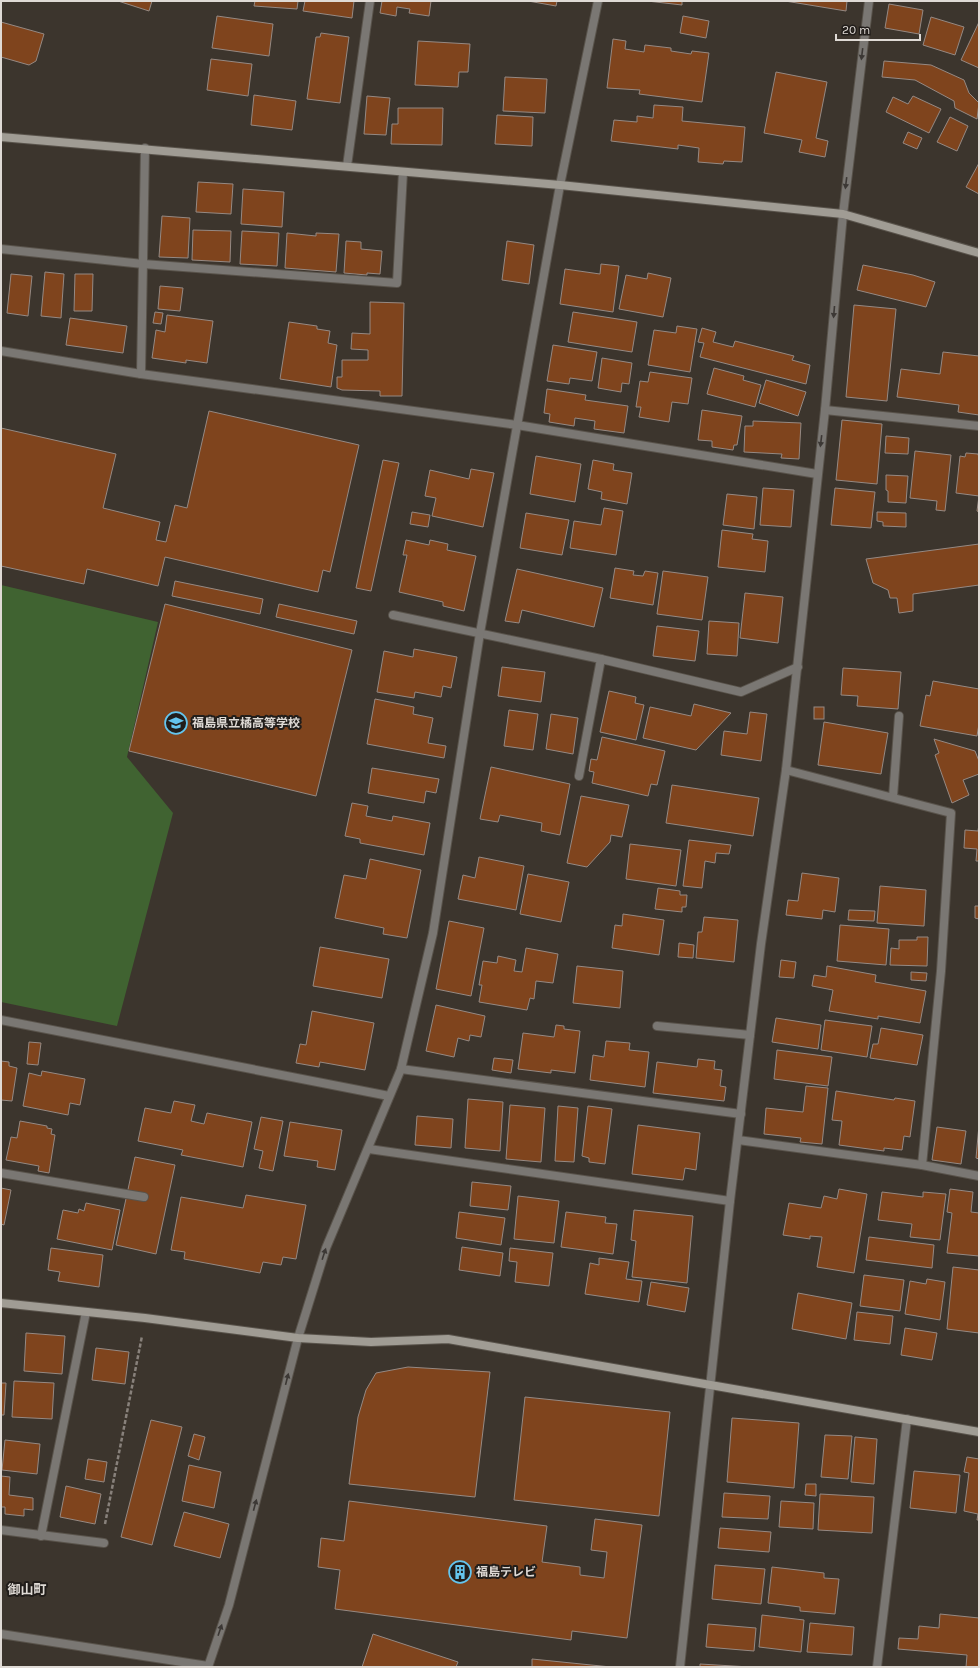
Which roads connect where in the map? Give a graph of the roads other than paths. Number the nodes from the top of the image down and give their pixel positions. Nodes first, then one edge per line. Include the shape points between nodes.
1 (370, 1) edge
2 (598, 1) edge
3 (868, 1) edge
4 (1, 137) edge
5 (145, 148) junction
6 (347, 166) junction
7 (403, 172) junction
8 (560, 185) junction
9 (843, 214) junction
10 (1, 249) edge
11 (979, 253) edge
12 (143, 264) junction
13 (1, 351) edge
14 (141, 374) junction
15 (825, 410) junction
16 (517, 425) junction
17 (979, 426) edge
18 (817, 474) junction
19 (393, 615) dead end
20 (480, 633) junction
21 (600, 659) junction
22 (798, 667) junction
23 (899, 716) dead end
24 (786, 770) junction
25 (579, 776) dead end
26 (893, 797) junction
27 (1, 1020) edge
28 (656, 1026) dead end
29 (750, 1035) junction
30 (401, 1070) junction
31 (389, 1096) junction
32 (741, 1114) junction
33 (738, 1140) junction
34 (369, 1149) junction
35 (922, 1165) junction
36 (1, 1173) edge
37 (979, 1176) edge
38 (144, 1197) dead end
39 (730, 1202) junction
40 (1, 1303) edge
41 (86, 1312) junction
42 (298, 1338) junction
43 (710, 1385) junction
44 (907, 1419) junction
45 (979, 1432) edge
46 (1, 1530) edge
47 (41, 1536) junction
48 (102, 1543) road end
49 (1, 1634) edge
50 (208, 1666) edge
51 (680, 1667) edge
52 (877, 1667) edge

1 - 6 street
2 - 8 street
3 -> 9 street
4 - 5 street
5 - 6 street
5 - 12 street
6 - 7 street
7 - 8 street
7 - 12 street via 396,283
8 - 9 street
8 - 16 street
9 - 11 street
9 -> 15 street
10 - 12 street
12 - 14 street
13 - 14 street
14 - 16 street
15 - 17 street
15 -> 18 street
16 - 18 street
16 - 20 street
18 - 22 street
19 - 20 street
20 - 21 street
20 - 30 street via 433,933
21 - 22 street via 741,692
21 - 25 street
22 - 24 street
23 - 26 street
24 - 26 street
24 - 29 street
26 - 35 street via 951,813 941,971
27 - 31 street
28 - 29 street
29 - 32 street
30 - 31 street
30 - 32 street
31 - 34 street
32 - 33 street
33 - 35 street
33 - 39 street
34 - 39 street
42 -> 34 street via 326,1248
35 - 37 street
36 - 38 street
39 - 43 street
40 - 41 street
41 - 42 street
41 - 47 street
42 - 43 street via 371,1342 448,1339
50 -> 42 street via 229,1605
43 - 44 street
43 - 51 street
44 - 45 street
44 - 52 street
46 - 47 street
47 - 48 street
49 - 50 street

